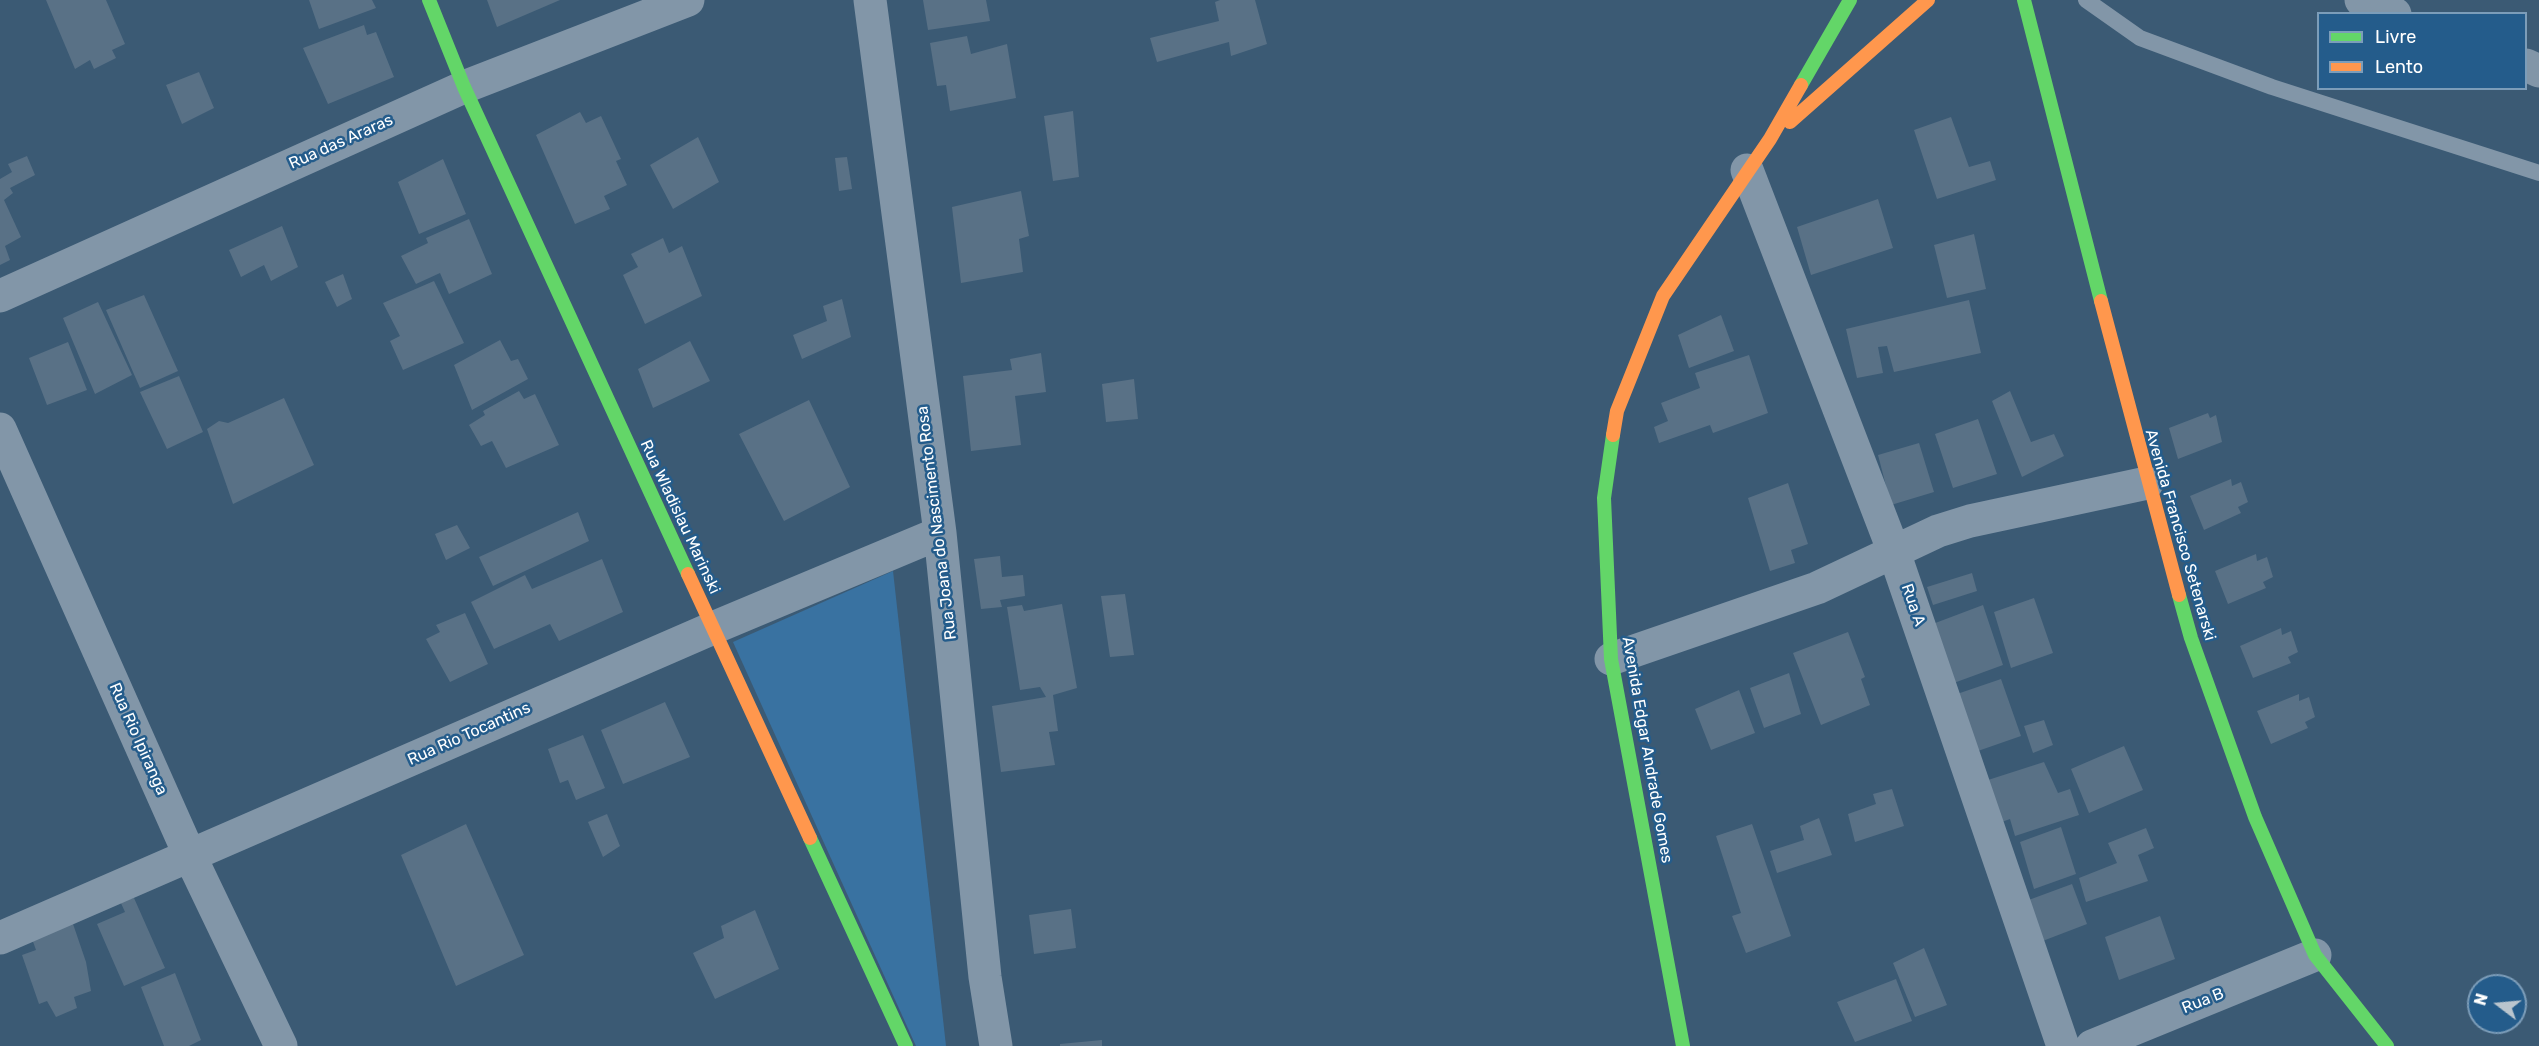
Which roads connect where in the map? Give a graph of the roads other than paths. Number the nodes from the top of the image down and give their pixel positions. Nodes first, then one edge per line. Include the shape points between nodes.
1 (429, 0) edge
2 (688, 0) edge
3 (870, 0) edge
4 (1850, 0) edge
5 (1929, 0) edge
6 (2024, 0) edge
7 (2086, 0) edge
8 (2361, 0) edge
9 (2390, 12) edge
10 (464, 87) junction
11 (1770, 139) junction
12 (1747, 170) junction
13 (2539, 172) edge
14 (0, 296) edge
15 (0, 429) edge
16 (2146, 483) junction
17 (940, 533) junction
18 (1894, 552) junction
19 (713, 628) junction
20 (1611, 658) junction
21 (190, 856) junction
22 (0, 938) edge
23 (2315, 955) junction
24 (280, 1046) edge
25 (906, 1046) edge
26 (996, 1046) edge
27 (1683, 1046) edge
28 (2063, 1046) edge
29 (2092, 1046) edge
30 (2387, 1046) edge

1 - 10 street, Rua Wladislau Marinski
2 - 10 street, Rua das Araras
3 - 17 street, Rua Joana do Nascimento Rosa
4 - 11 street, Avenida Edgar Andrade Gomes
5 - 11 street, Avenida Edgar Andrade Gomes
6 - 16 street, Avenida Francisco Setenarski
7 - 13 lane via 2140,38 2272,87
8 - 9 street
10 - 14 street, Rua das Araras
10 - 19 street, Rua Wladislau Marinski
11 - 12 street, Avenida Edgar Andrade Gomes
12 - 18 street, Rua A
12 - 20 street, Avenida Edgar Andrade Gomes via 1663,296 1617,411 1604,498
15 - 21 street, Rua Rio Ipiranga
16 - 18 street via 1970,521
16 - 23 street, Avenida Francisco Setenarski via 2191,638 2255,817
17 - 19 street, Rua Rio Tocantins
17 - 26 street, Rua Joana do Nascimento Rosa via 985,977
18 - 20 street via 1817,588
18 - 28 street, Rua A
19 - 21 street, Rua Rio Tocantins
19 - 25 street, Rua Wladislau Marinski
20 - 27 street, Avenida Edgar Andrade Gomes
21 - 22 street, Rua Rio Tocantins
21 - 24 street, Rua Rio Ipiranga
23 - 29 street, Rua B
23 - 30 street, Avenida Francisco Setenarski

